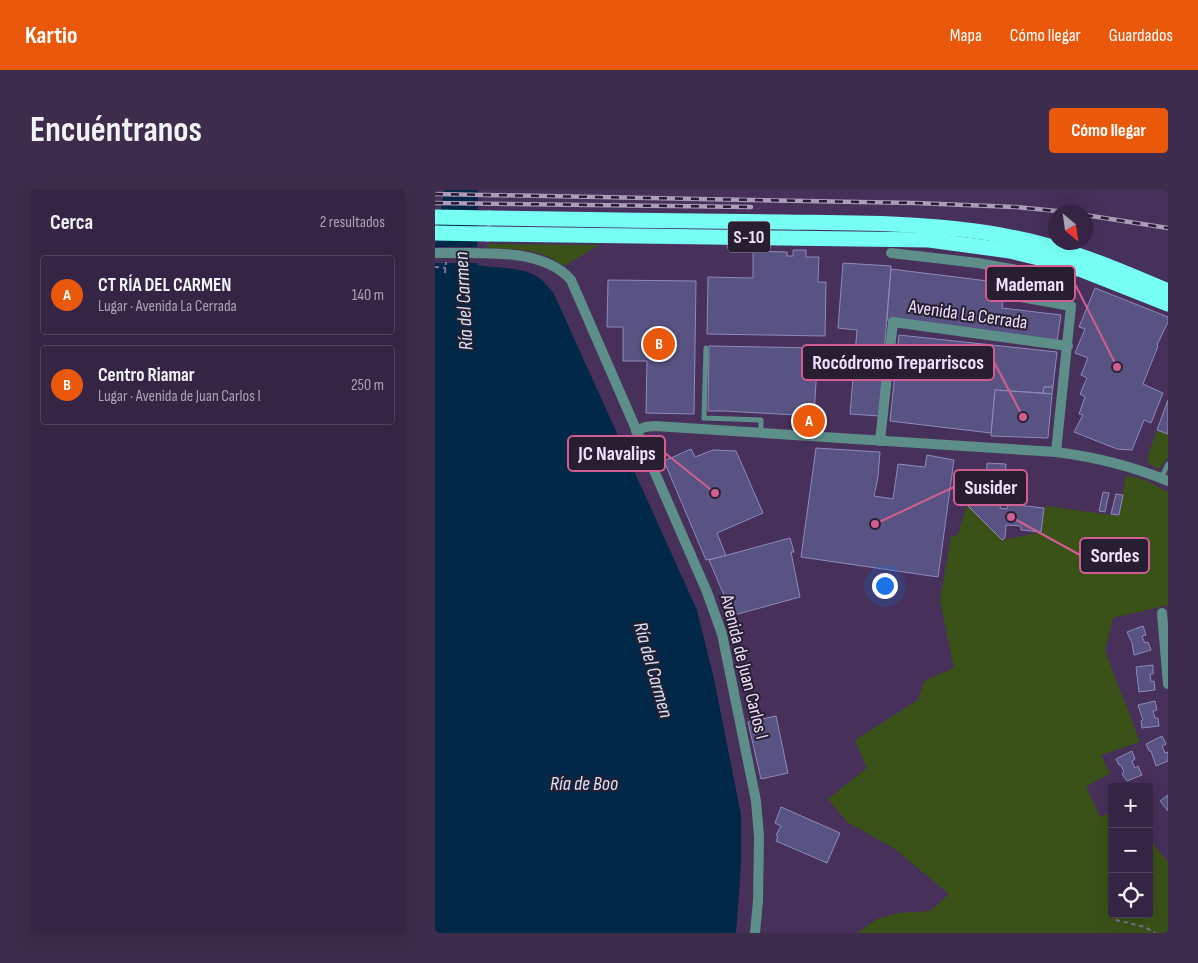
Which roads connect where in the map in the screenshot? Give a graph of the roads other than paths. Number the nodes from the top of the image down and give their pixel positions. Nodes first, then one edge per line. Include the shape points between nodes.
1 (435, 217) edge
2 (435, 234) edge
3 (435, 253) edge
4 (891, 253) dead end
5 (1168, 290) edge
6 (1168, 304) edge
7 (1068, 346) junction
8 (706, 348) dead end
9 (636, 431) junction
10 (761, 433) junction
11 (880, 441) junction
12 (1057, 452) junction
13 (1168, 464) edge
14 (1164, 479) edge
15 (1162, 613) dead end
16 (1168, 684) edge
17 (755, 933) edge

1 - 5 highway, S-10, bridge via 935,227 1011,237 1052,247 1092,259
2 - 6 highway, S-10, bridge via 929,240 1010,251 1047,260 1082,270
3 - 9 street, Avenida de Juan Carlos I via 520,255 566,274
4 - 7 street, Avenida La Cerrada via 1017,270 1015,296 1071,306
7 - 11 street, Avenida La Cerrada via 893,322
7 - 12 street, Avenida La Cerrada
8 - 10 lane via 704,418 761,420
9 - 10 street via 655,426
9 - 17 street, Avenida de Juan Carlos I via 707,592 722,634 756,801 759,836
10 - 11 street
11 - 12 street
12 - 14 street via 1114,462
13 - 14 lane
15 - 16 street

